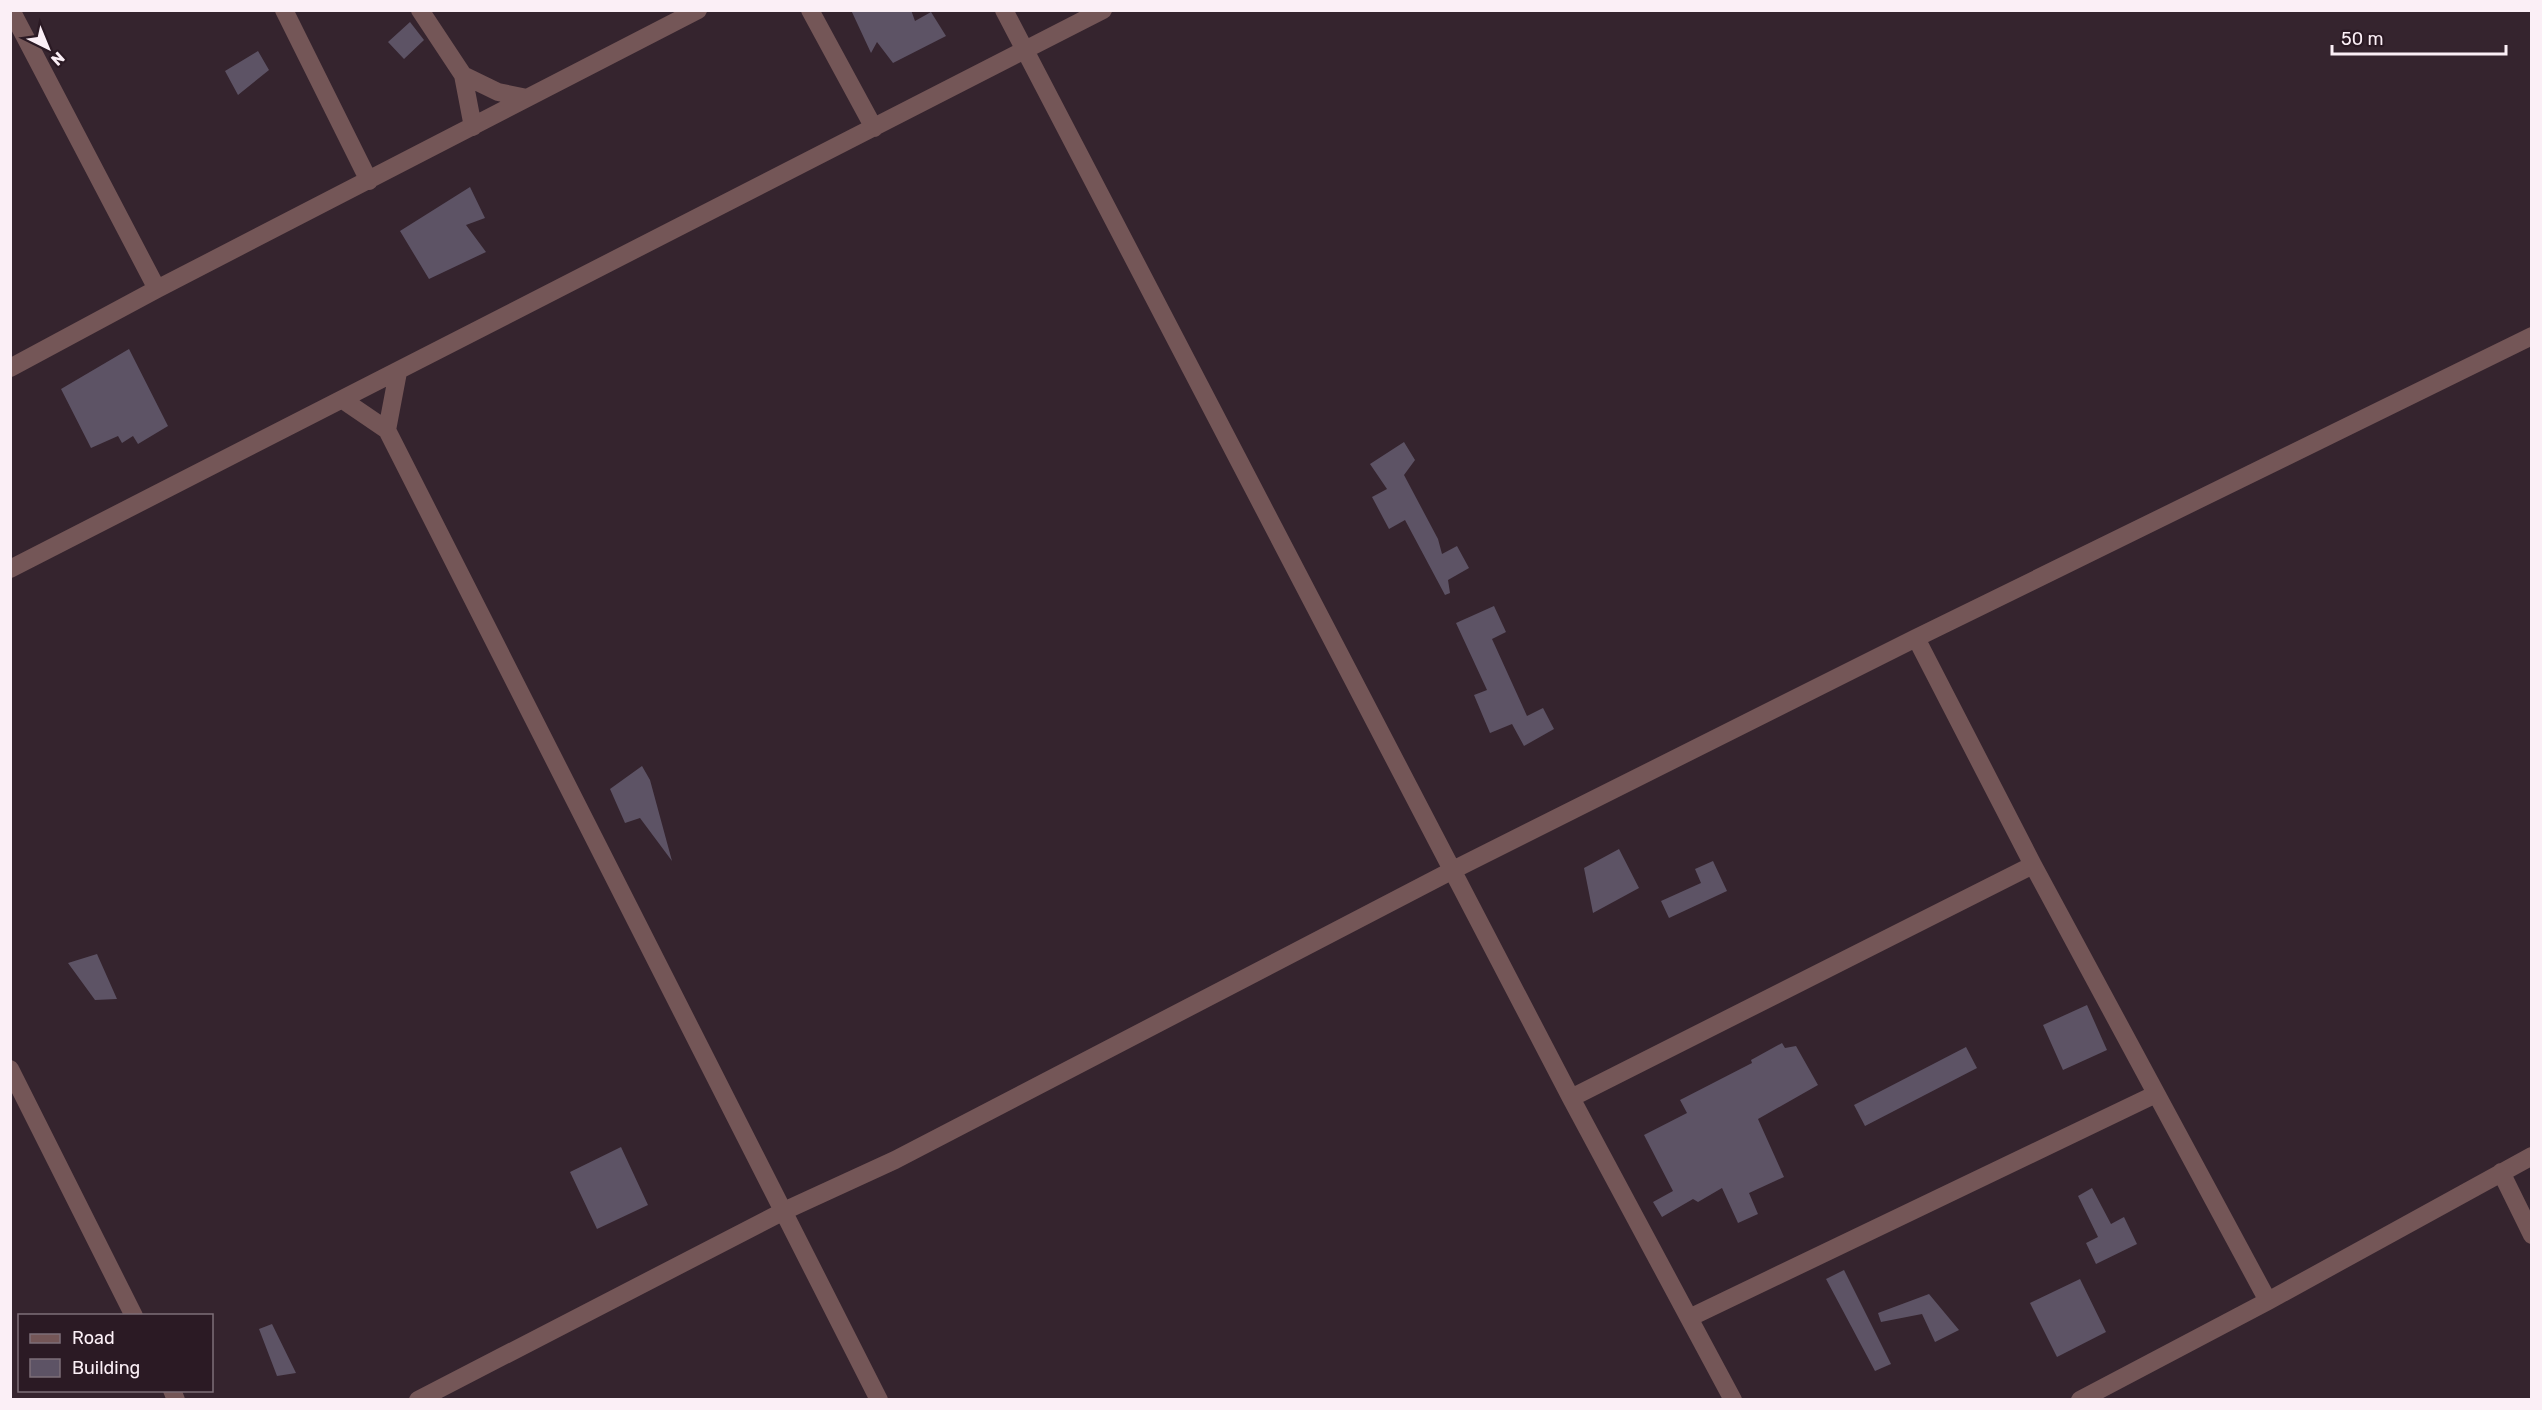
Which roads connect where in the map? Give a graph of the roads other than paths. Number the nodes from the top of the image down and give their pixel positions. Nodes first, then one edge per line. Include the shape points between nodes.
1 (11, 10) edge
2 (284, 10) edge
3 (420, 10) edge
4 (698, 10) edge
5 (810, 10) edge
6 (1004, 10) edge
7 (1104, 10) edge
8 (1024, 51) junction
9 (463, 75) junction
10 (527, 98) junction
11 (473, 127) junction
12 (874, 128) junction
13 (369, 181) junction
14 (157, 289) junction
15 (2532, 336) edge
16 (10, 368) edge
17 (398, 372) junction
18 (343, 400) junction
19 (387, 430) junction
20 (10, 569) edge
21 (1916, 638) junction
22 (2033, 865) junction
23 (1454, 870) junction
24 (10, 1069) edge
25 (2156, 1094) junction
26 (1570, 1098) junction
27 (2532, 1156) edge
28 (2501, 1172) junction
29 (784, 1211) junction
30 (2532, 1235) edge
31 (2268, 1301) junction
32 (133, 1314) edge
33 (1689, 1318) junction
34 (418, 1400) edge
35 (879, 1400) edge
36 (1733, 1400) edge
37 (2080, 1400) edge

1 - 14 street
2 - 13 street
3 - 9 street
4 - 10 street
5 - 12 street
6 - 8 street
7 - 8 street
8 - 12 street
8 - 23 street
9 - 10 street via 498,92
9 - 11 street
10 - 11 street
11 - 13 street
12 - 17 street
13 - 14 street
14 - 16 street
15 - 21 street
17 - 18 street
17 - 19 street
18 - 19 street
18 - 20 street
19 - 29 street
21 - 22 street
21 - 23 street
22 - 25 street
22 - 26 street
23 - 26 street
23 - 29 street via 895,1160
24 - 32 street
25 - 31 street
25 - 33 street
26 - 33 street
27 - 28 street
28 - 30 street
28 - 31 street
29 - 34 street
29 - 35 street
31 - 37 street
33 - 36 street

